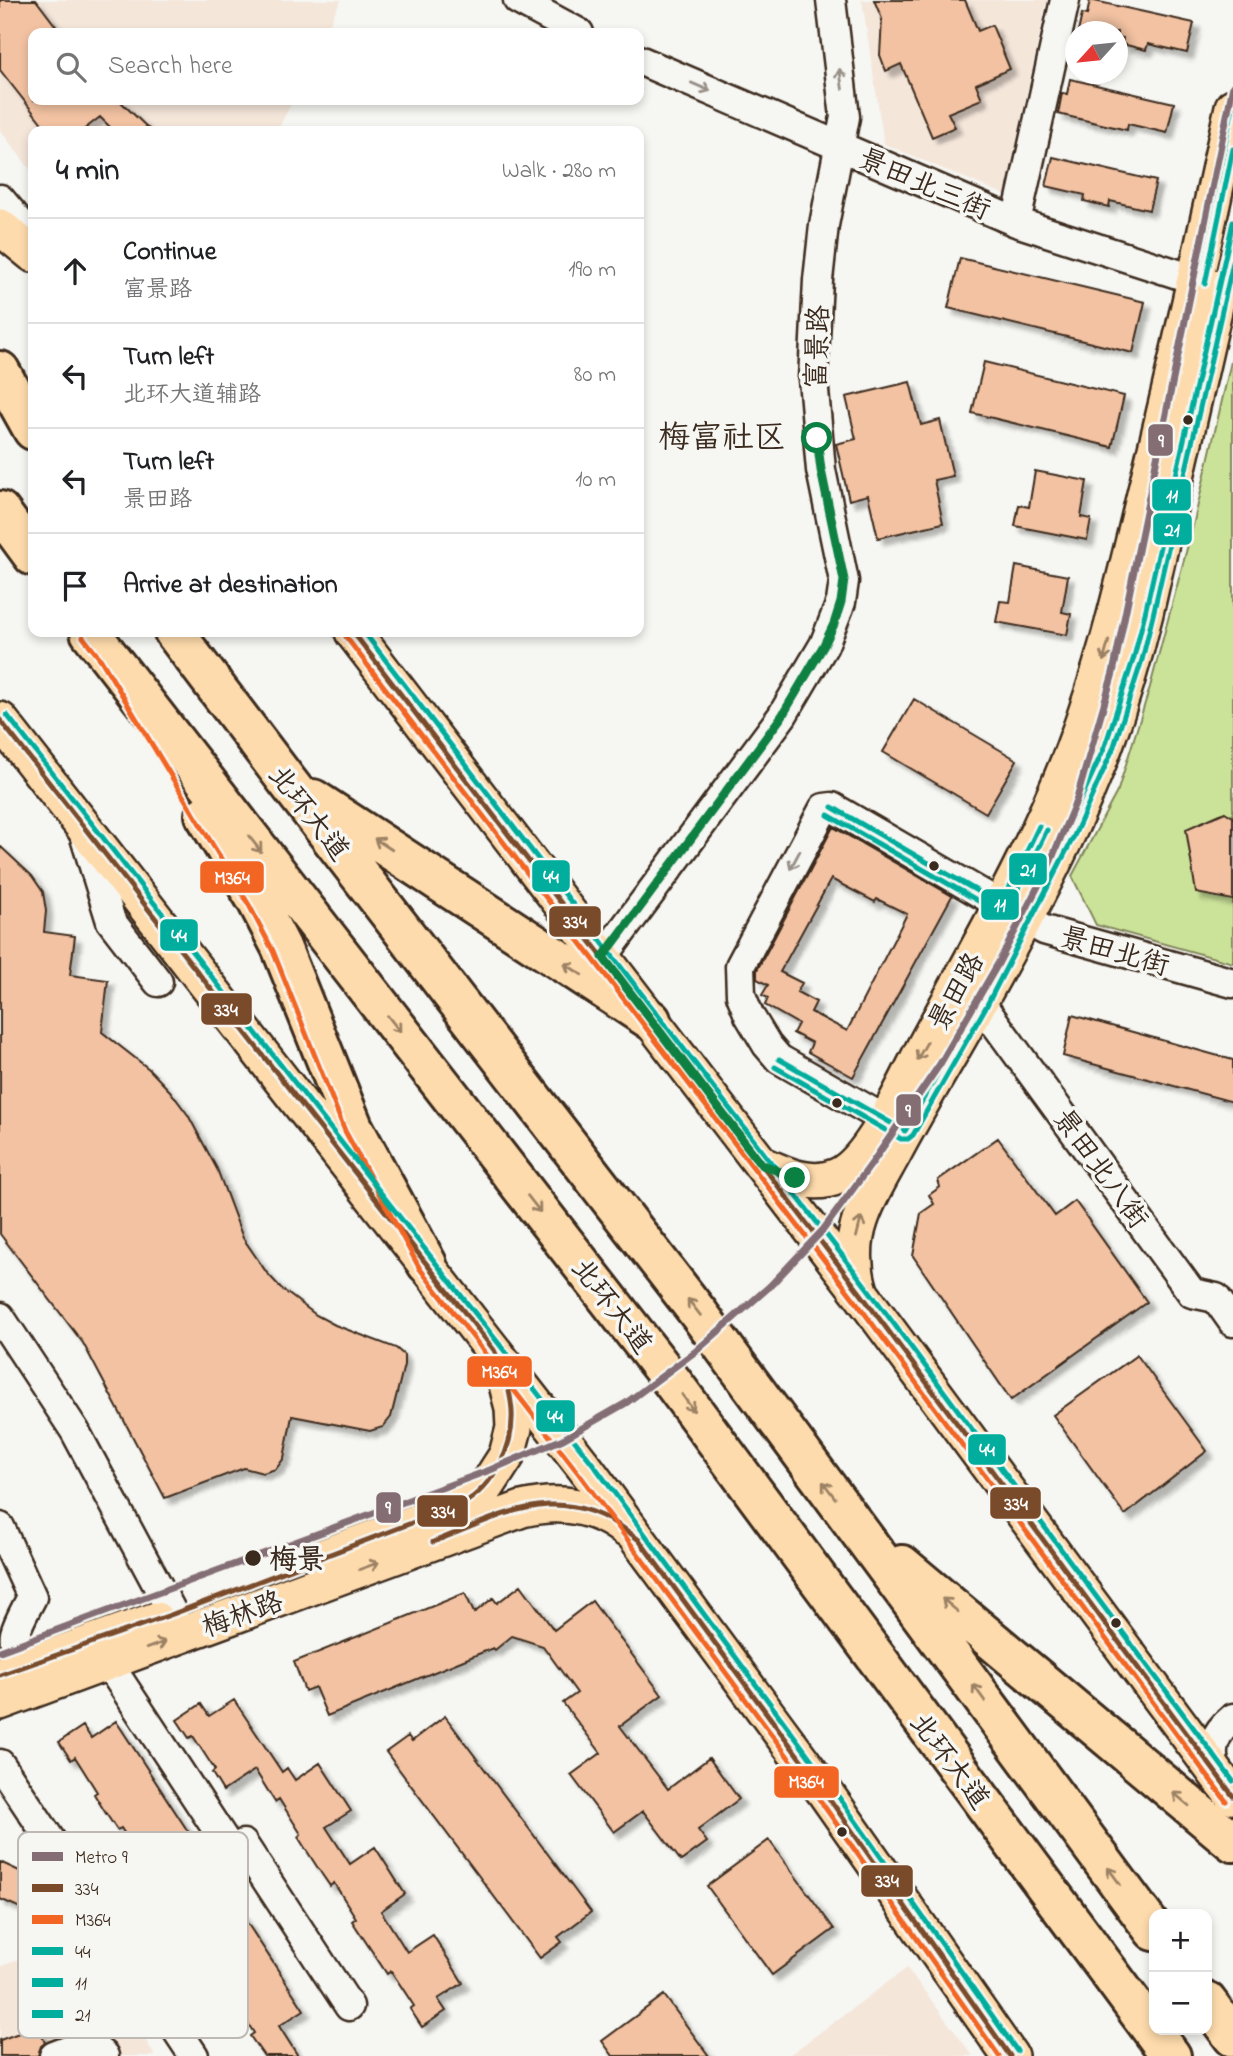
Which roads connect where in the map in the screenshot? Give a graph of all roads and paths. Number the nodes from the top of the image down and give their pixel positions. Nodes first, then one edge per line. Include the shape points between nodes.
1 (518, 0) edge
2 (831, 0) edge
3 (1065, 0) edge
4 (570, 28) edge
5 (644, 62) edge
6 (1233, 107) edge
7 (841, 146) junction
8 (0, 199) edge
9 (1016, 222) junction
10 (1233, 222) edge
11 (0, 227) edge
12 (28, 232) edge
13 (28, 250) edge
14 (1220, 288) edge
15 (0, 371) edge
16 (0, 407) edge
17 (28, 421) edge
18 (28, 443) edge
19 (0, 511) edge
20 (0, 519) edge
21 (28, 549) edge
22 (28, 550) edge
23 (178, 637) edge
24 (357, 637) edge
25 (99, 643) edge
26 (0, 720) edge
27 (287, 781) junction
28 (82, 826) junction
29 (1012, 912) junction
30 (603, 957) junction
31 (158, 982) dead end
32 (1233, 983) edge
33 (979, 1001) junction
34 (651, 1020) junction
35 (895, 1126) junction
36 (761, 1164) junction
37 (428, 1264) junction
38 (861, 1294) junction
39 (0, 1317) edge
40 (1233, 1322) edge
41 (494, 1350) junction
42 (855, 1525) junction
43 (0, 1527) edge
44 (639, 1541) junction
45 (173, 1614) junction
46 (108, 1663) junction
47 (18, 1677) edge
48 (0, 1702) edge
49 (1233, 1718) edge
50 (0, 1764) edge
51 (1224, 1784) edge
52 (0, 1785) edge
53 (32, 1832) edge
54 (45, 1832) edge
55 (219, 1832) edge
56 (1233, 1842) edge
57 (248, 1852) edge
58 (1149, 1924) edge
59 (349, 2006) dead end
60 (1212, 2009) edge
61 (170, 2038) edge
62 (182, 2038) edge
63 (1233, 2038) edge
64 (65, 2056) edge
65 (104, 2056) edge
66 (182, 2056) edge
67 (194, 2056) edge
68 (1010, 2056) edge
69 (1171, 2056) edge

1 - 4 street
7 -> 2 street, 富景路 via 845,117
3 - 9 street
5 -> 7 street, 景田北三街
6 - 14 main road, 景田路
7 - 9 street, 景田北三街
7 - 30 street, 富景路 via 824,225 813,379 821,470 844,580 841,602 824,645 782,716
8 - 12 street
9 - 14 street, 景田北三街
10 - 14 main road, 景田路
11 - 13 main road
14 - 29 main road, 景田路 via 1090,705
15 - 17 highway
16 - 18 highway
19 - 21 highway
20 - 22 highway
23 - 27 highway, 北环大道
24 - 30 main road
25 - 37 highway via 257,901 281,947 353,1126
25 -> 69 highway, 北环大道 via 665,1372
26 - 28 main road
34 -> 27 highway
42 -> 27 highway, 北环大道 via 690,1303
28 - 31 street via 111,921
28 - 37 main road
29 - 32 street, 景田北街 via 1059,936
29 - 33 main road, 景田路
29 -> 35 main road, 景田路
29 -> 35 street, 景田北街 via 832,807 821,810 740,966 741,995 757,1030 779,1059
30 - 34 main road
33 - 35 main road, 景田路
33 - 40 street, 景田北八街 via 1192,1293 1216,1298
34 - 36 main road
35 - 36 main road, 景田路 via 846,1172 829,1180 802,1180
38 -> 35 main road, 景田路 via 854,1262 858,1227
36 - 38 main road
37 - 41 main road
38 - 51 main road
39 - 45 street via 75,1431
41 - 44 main road
41 - 45 main road, 梅林路 via 512,1399 514,1428 507,1455 480,1492 439,1514
56 -> 42 highway
58 -> 42 highway, 北环大道
43 - 47 street via 32,1597 15,1634
46 -> 44 main road, 梅林路 via 537,1506 575,1505 598,1512
44 - 68 main road via 824,1791
45 - 47 main road, 梅林路
46 - 47 main road, 梅林路
46 - 55 street
47 - 48 main road, 梅林路
49 - 51 street via 1213,1742 1212,1758
50 - 54 street
52 - 53 street
57 - 59 street
60 - 63 highway
61 - 66 street
62 - 67 street
64 - 65 street via 88,2043

